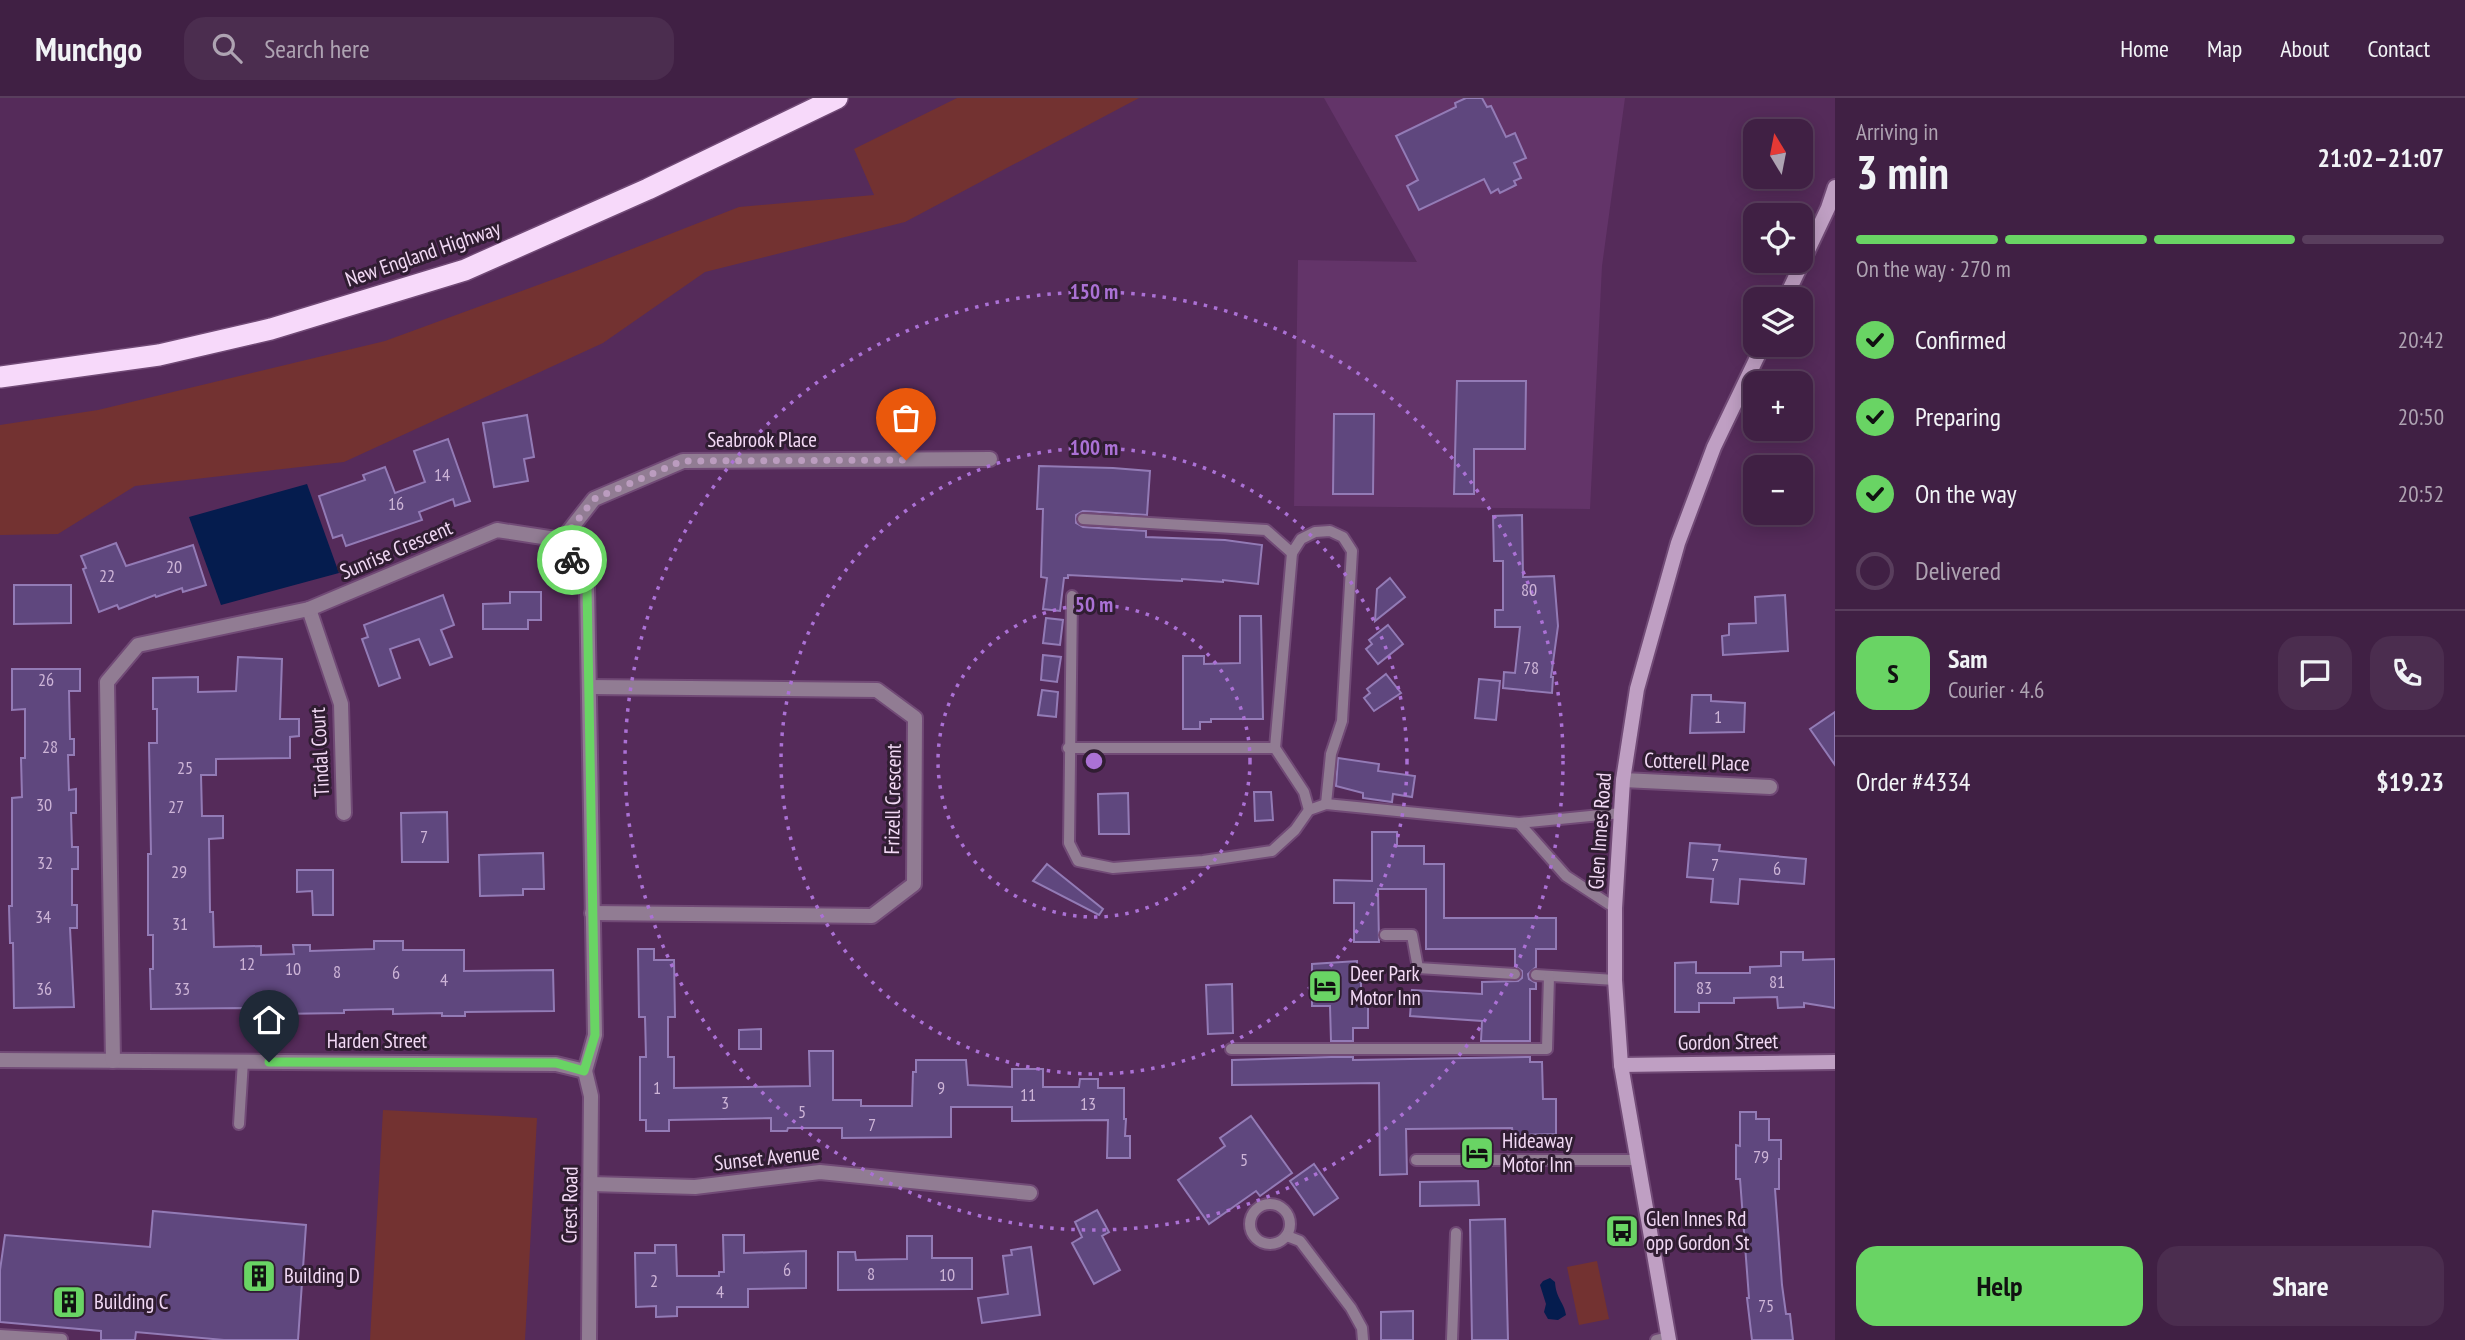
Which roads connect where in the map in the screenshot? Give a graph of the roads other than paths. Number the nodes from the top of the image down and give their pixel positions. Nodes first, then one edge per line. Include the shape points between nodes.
1 (837, 98) edge
2 (1835, 187) edge
3 (1791, 287) edge
4 (1757, 357) edge
5 (0, 377) edge
6 (990, 459) dead end
7 (1083, 519) dead end
8 (562, 540) junction
9 (1292, 553) junction
10 (1072, 596) dead end
11 (309, 609) junction
12 (589, 687) junction
13 (1068, 748) junction
14 (1275, 748) junction
15 (1623, 780) junction
16 (1770, 786) dead end
17 (1326, 804) junction
18 (1309, 810) junction
19 (344, 813) dead end
20 (1621, 813) junction
21 (1519, 822) junction
22 (1615, 908) junction
23 (592, 913) junction
24 (1385, 934) dead end
25 (1515, 974) dead end
26 (1535, 975) dead end
27 (1549, 976) junction
28 (1615, 979) junction
29 (1231, 1049) dead end
30 (0, 1060) edge
31 (113, 1061) junction
32 (243, 1061) junction
33 (1835, 1062) edge
34 (1620, 1065) junction
35 (584, 1071) junction
36 (239, 1124) dead end
37 (1416, 1160) dead end
38 (1636, 1160) junction
39 (591, 1184) junction
40 (1030, 1193) dead end
41 (1456, 1233) dead end
42 (1287, 1236) dead end
43 (0, 1335) edge
44 (62, 1339) edge
45 (1664, 1339) edge
46 (589, 1340) edge
47 (1363, 1340) edge
48 (1452, 1340) edge

1 - 5 highway, New England Highway via 465,270 271,329 159,355
2 - 3 main road
4 - 15 main road, Glen Innes Road via 1714,447 1678,543 1637,689
6 - 8 street, Seabrook Place via 682,461 594,499
7 - 9 lane via 1266,530
8 - 11 street, Sunrise Crescent via 497,530
8 - 12 street via 587,586
9 - 14 lane
9 - 17 lane via 1301,539 1331,531 1343,537 1352,551 1342,721 1331,754
10 - 13 lane
11 - 19 street, Tindal Court via 341,704
11 - 31 street, Sunrise Crescent via 138,645 107,682
12 - 23 street
12 - 23 street, Frizell Crescent via 877,690 915,718 914,884 872,916
13 - 14 lane
13 - 18 lane via 1069,842 1078,861 1113,868 1272,851
14 - 18 lane via 1304,792
15 - 16 street, Cotterell Place
15 - 20 main road, Glen Innes Road
17 - 18 lane
17 - 21 lane
20 - 21 lane
20 - 22 main road, Glen Innes Road
21 - 22 lane via 1566,876
22 - 28 main road, Glen Innes Road
23 - 35 street via 595,1035
24 - 25 lane via 1412,935 1418,968
26 - 27 lane
27 - 28 lane
27 - 29 lane via 1547,1049
28 - 34 main road, Glen Innes Road
30 - 31 street, Harden Street
31 - 32 street, Harden Street
32 - 35 street, Harden Street via 556,1063
32 - 36 lane
33 - 34 main road, Gordon Street
34 - 38 main road, Glen Innes Road
35 - 39 street, Crest Road via 591,1096
37 - 38 lane
38 - 45 main road, Glen Innes Road
39 - 40 street, Sunset Avenue via 695,1187 820,1172
39 - 46 street, Crest Road
41 - 48 lane
42 - 47 lane via 1300,1241 1351,1308
43 - 44 lane

